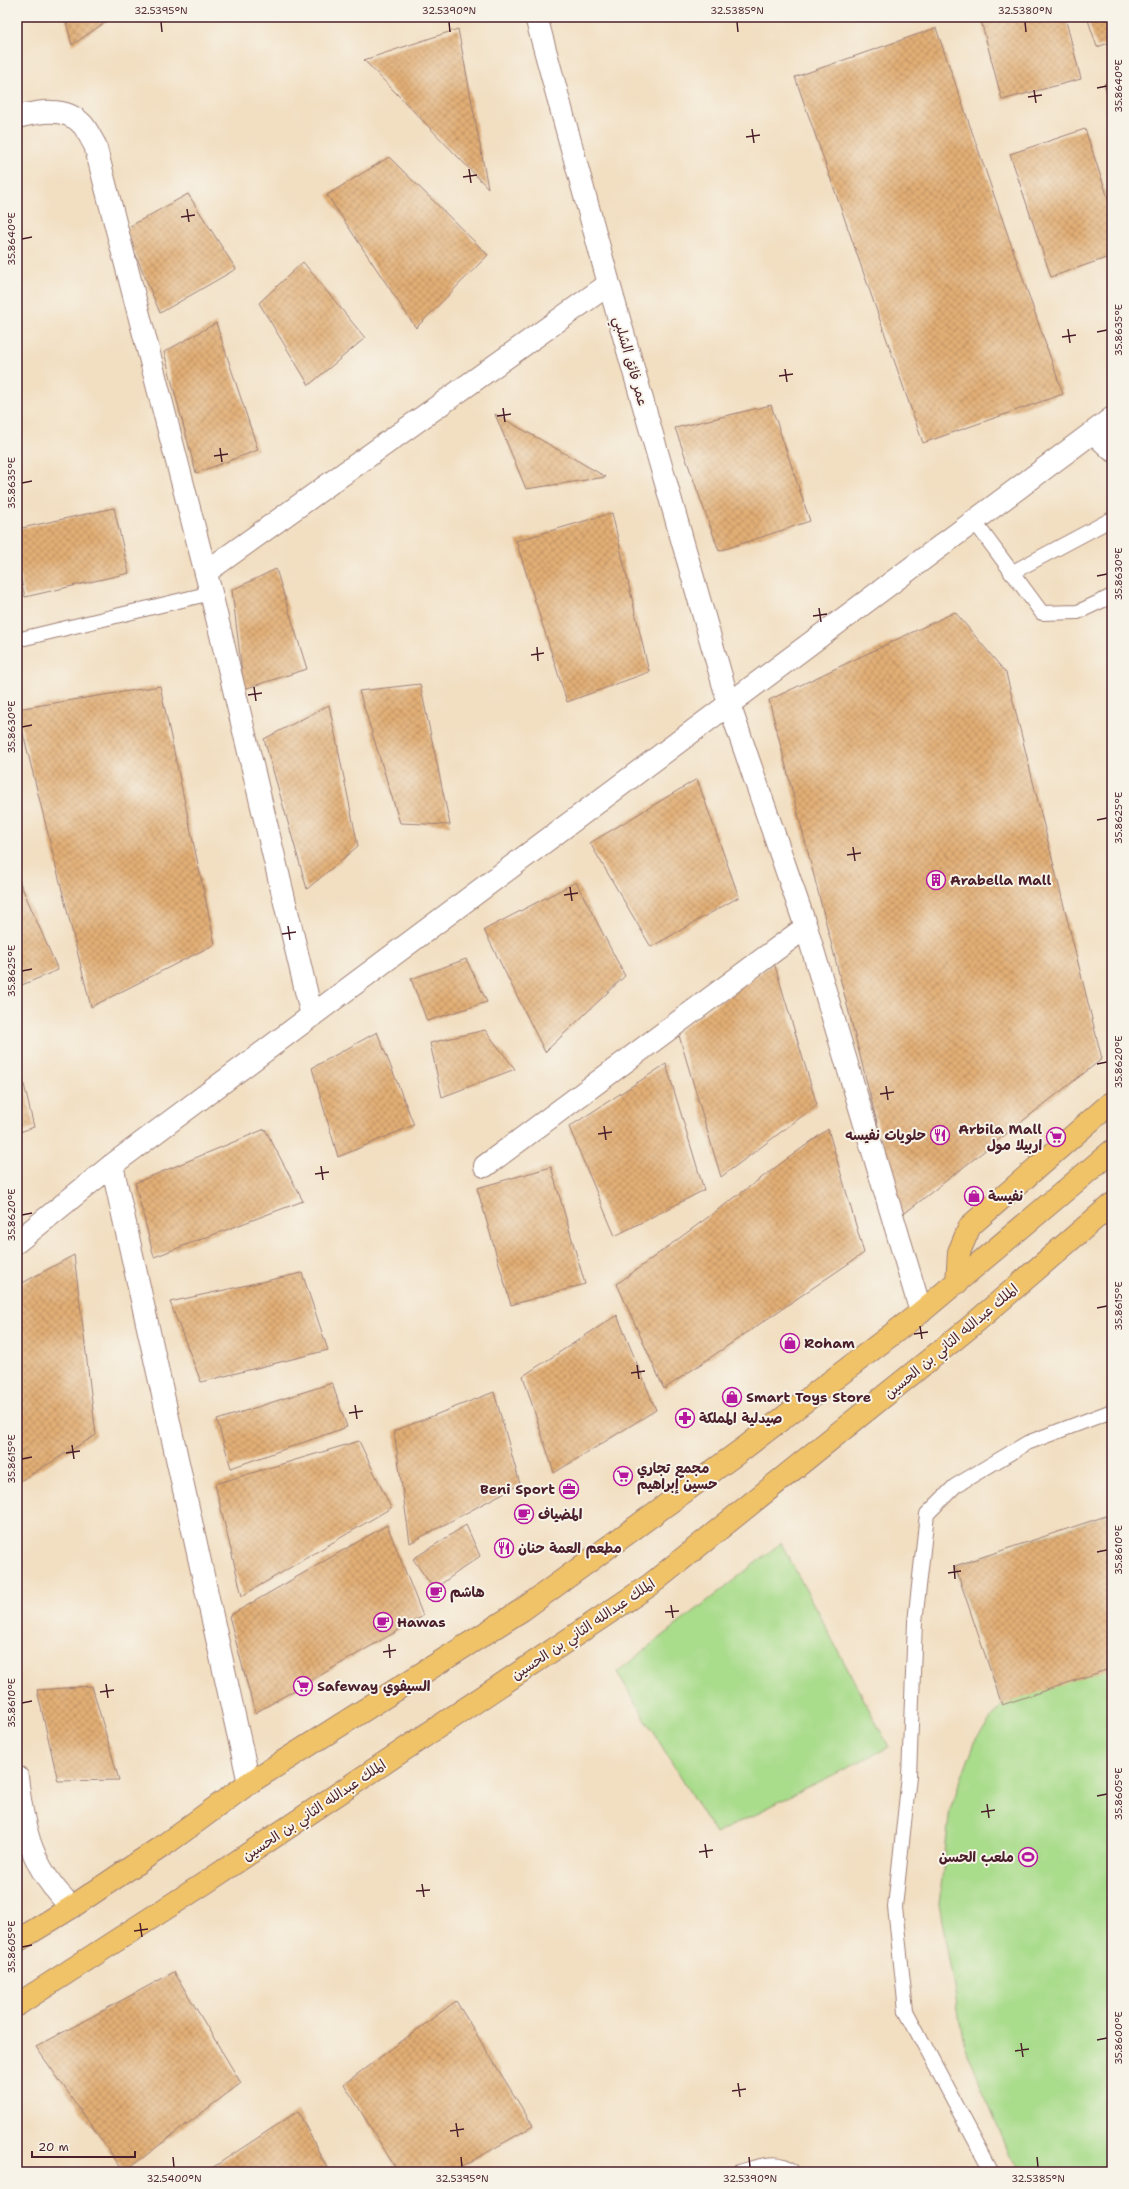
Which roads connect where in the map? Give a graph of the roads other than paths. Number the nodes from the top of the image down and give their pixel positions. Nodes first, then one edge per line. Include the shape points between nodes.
1 (536, 17) edge
2 (17, 117) edge
3 (609, 284) junction
4 (1112, 418) edge
5 (1093, 432) junction
6 (1112, 450) edge
7 (1112, 519) edge
8 (974, 521) junction
9 (206, 572) junction
10 (1011, 573) junction
11 (211, 593) junction
12 (1112, 596) edge
13 (25, 638) dead end
14 (729, 704) junction
15 (806, 928) junction
16 (312, 1016) junction
17 (1112, 1102) edge
18 (1112, 1151) edge
19 (112, 1165) junction
20 (485, 1166) dead end
21 (1112, 1204) edge
22 (17, 1242) edge
23 (957, 1283) junction
24 (921, 1312) junction
25 (1112, 1411) edge
26 (17, 1777) edge
27 (249, 1783) junction
28 (72, 1907) junction
29 (17, 1941) edge
30 (17, 2005) edge
31 (739, 2172) edge
32 (793, 2172) edge
33 (992, 2172) edge

1 - 3 street, عمر فائق الشلبي
2 - 9 street via 38,112 62,112 82,124 95,145
3 - 9 street
3 - 14 street, عمر فائق الشلبي
4 - 5 street
5 - 6 street
5 - 8 street
7 - 10 lane
8 - 10 lane
8 - 14 street
9 - 11 street
10 - 12 lane via 1042,613 1078,612
11 - 13 lane
11 - 16 street
14 - 15 street, عمر فائق الشلبي
14 - 16 street
15 - 20 street
15 - 24 street, عمر فائق الشلبي
16 - 19 street
17 - 23 main road via 970,1226 959,1252
18 - 23 main road
19 - 22 street
19 - 27 street
21 - 30 main road, الملك عبدالله الثاني بن الحسين via 970,1327 650,1585 205,1883
23 - 24 main road
24 - 27 main road via 742,1449 522,1610
25 - 33 lane via 1027,1443 955,1486 927,1514 915,1622 909,1776 895,1907 906,2010
26 - 28 street via 21,1814 39,1866 54,1891
27 - 28 main road via 167,1843
28 - 29 main road
31 - 32 lane via 764,2165 780,2164

